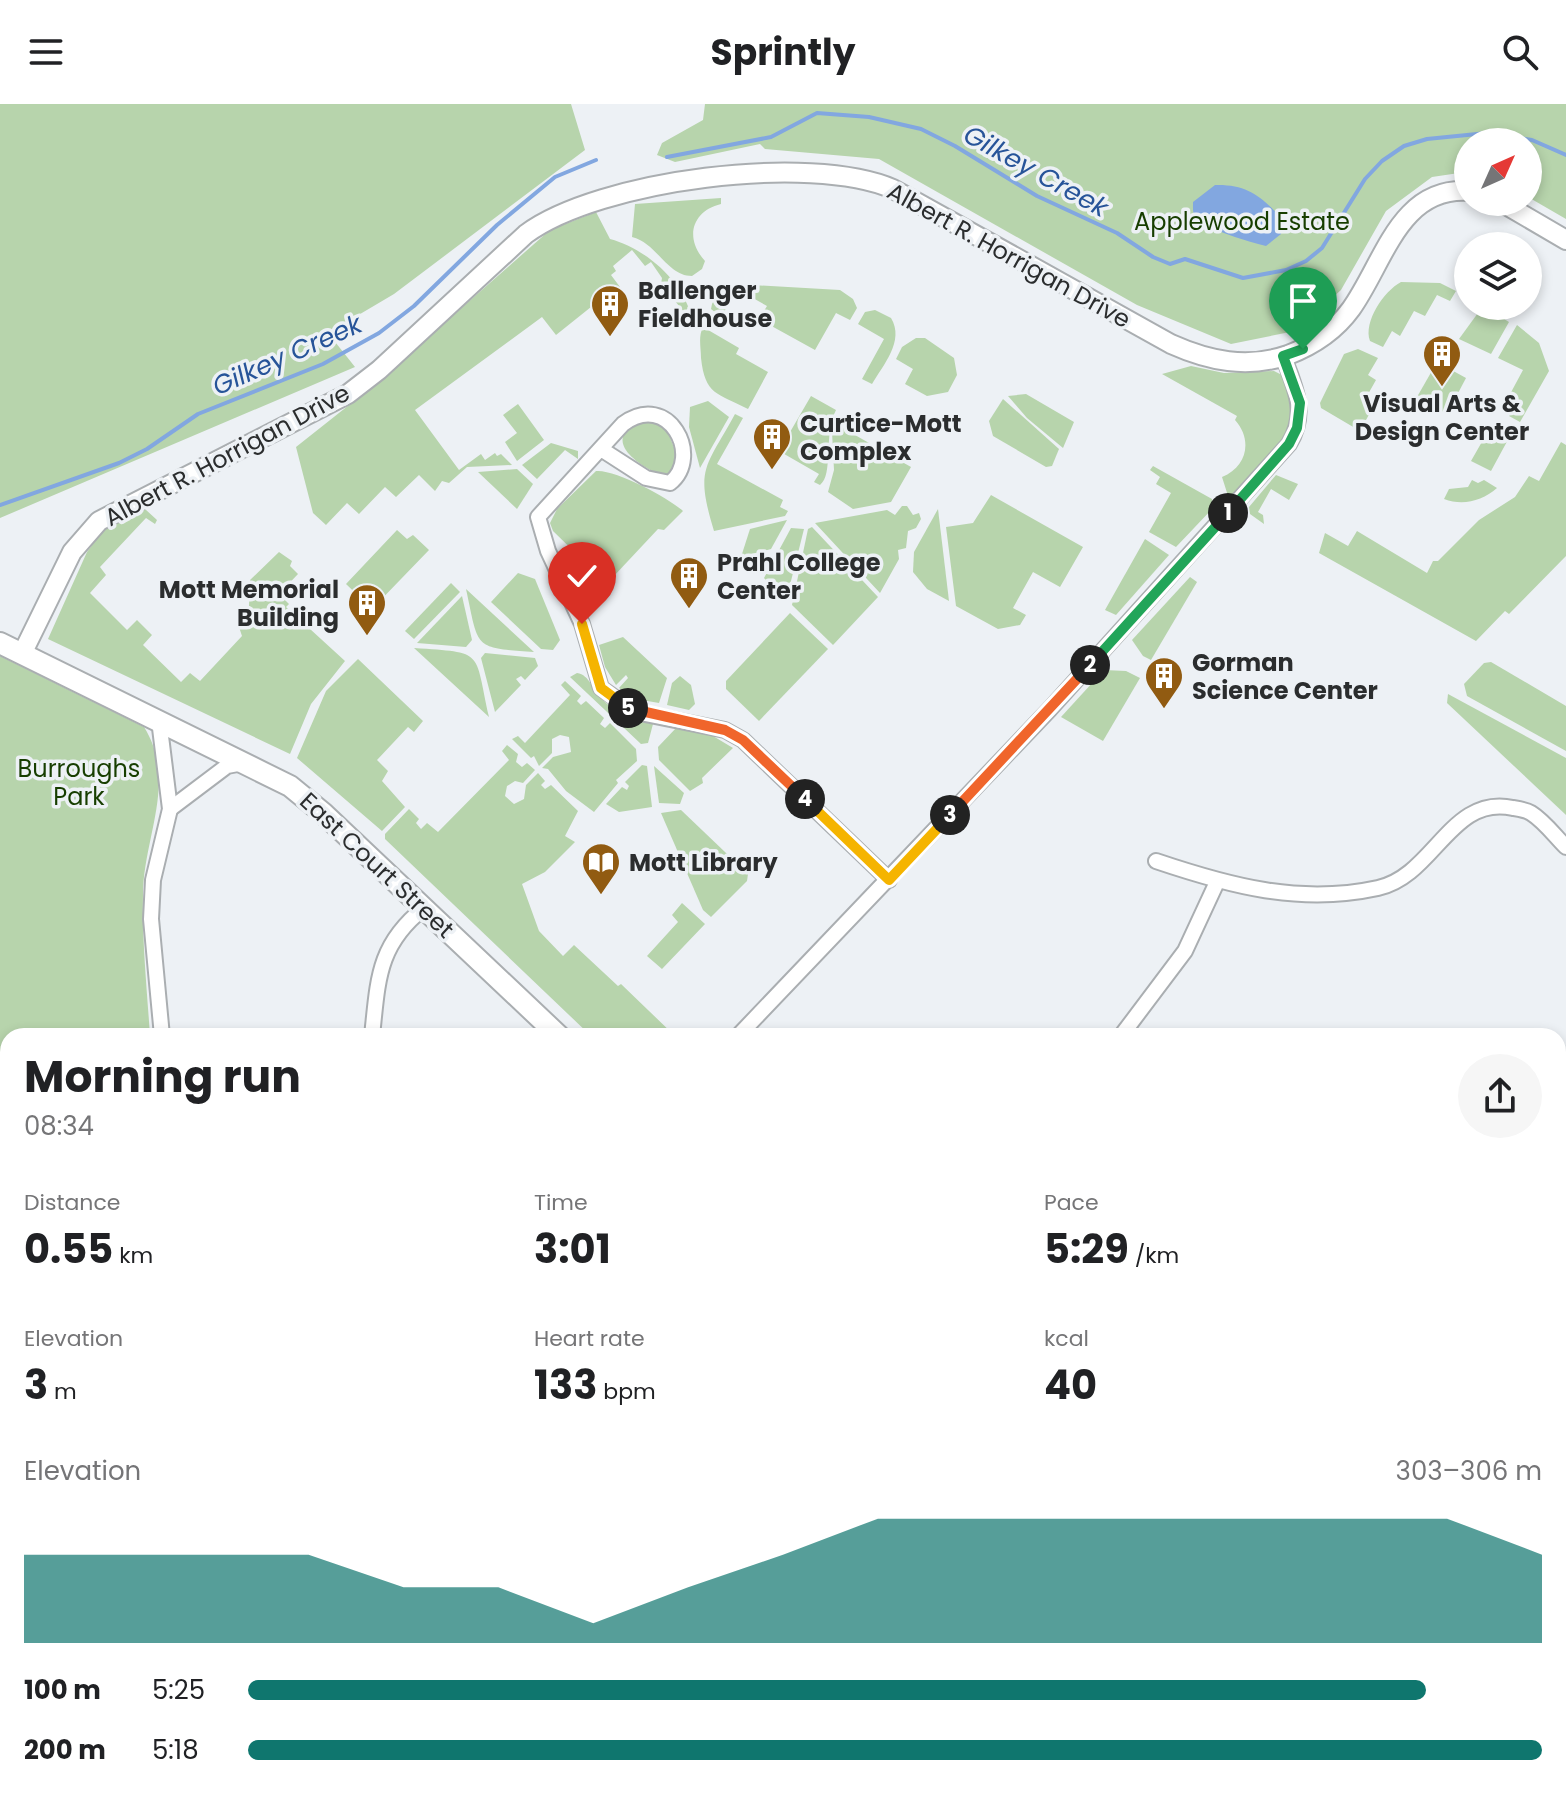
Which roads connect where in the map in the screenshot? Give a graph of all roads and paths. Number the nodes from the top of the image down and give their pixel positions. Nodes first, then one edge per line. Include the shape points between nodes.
1 (1454, 193) edge
2 (1525, 216) edge
3 (1566, 240) edge
4 (1283, 356) junction
5 (601, 449) junction
6 (0, 643) edge
7 (22, 654) junction
8 (159, 720) junction
9 (248, 762) junction
10 (170, 809) junction
11 (1566, 847) edge
12 (1156, 861) dead end
13 (889, 880) junction
14 (1217, 882) junction
15 (424, 908) junction
16 (161, 1028) edge
17 (373, 1028) edge
18 (551, 1028) edge
19 (746, 1028) edge
20 (1127, 1028) edge

1 - 4 street, Albert R. Horrigan Drive via 1434,196 1414,208 1340,322 1316,342
2 - 3 street
4 - 7 street, Albert R. Horrigan Drive via 1244,363 1188,352 893,189 860,178 727,176 617,195 569,209 526,234 348,394 99,521 72,552
4 - 13 street via 1300,403 1289,444
5 - 5 street via 646,478 670,483 681,475 681,447 668,418 649,412 635,415
5 - 13 street via 538,517 582,624 601,688 635,712 725,730 743,740
6 - 7 main road, East Court Street
7 - 8 main road, East Court Street
8 - 9 main road, East Court Street
8 - 10 street
9 - 10 street via 227,766
9 - 15 main road, East Court Street via 308,799
10 - 16 street via 153,880 151,919
11 - 14 street via 1530,812 1501,805 1476,810 1456,823 1412,872 1381,887 1313,895 1268,893
12 - 14 street
13 - 19 street
14 - 20 street via 1185,951
15 - 17 street via 389,945 376,981
15 - 18 main road, East Court Street

